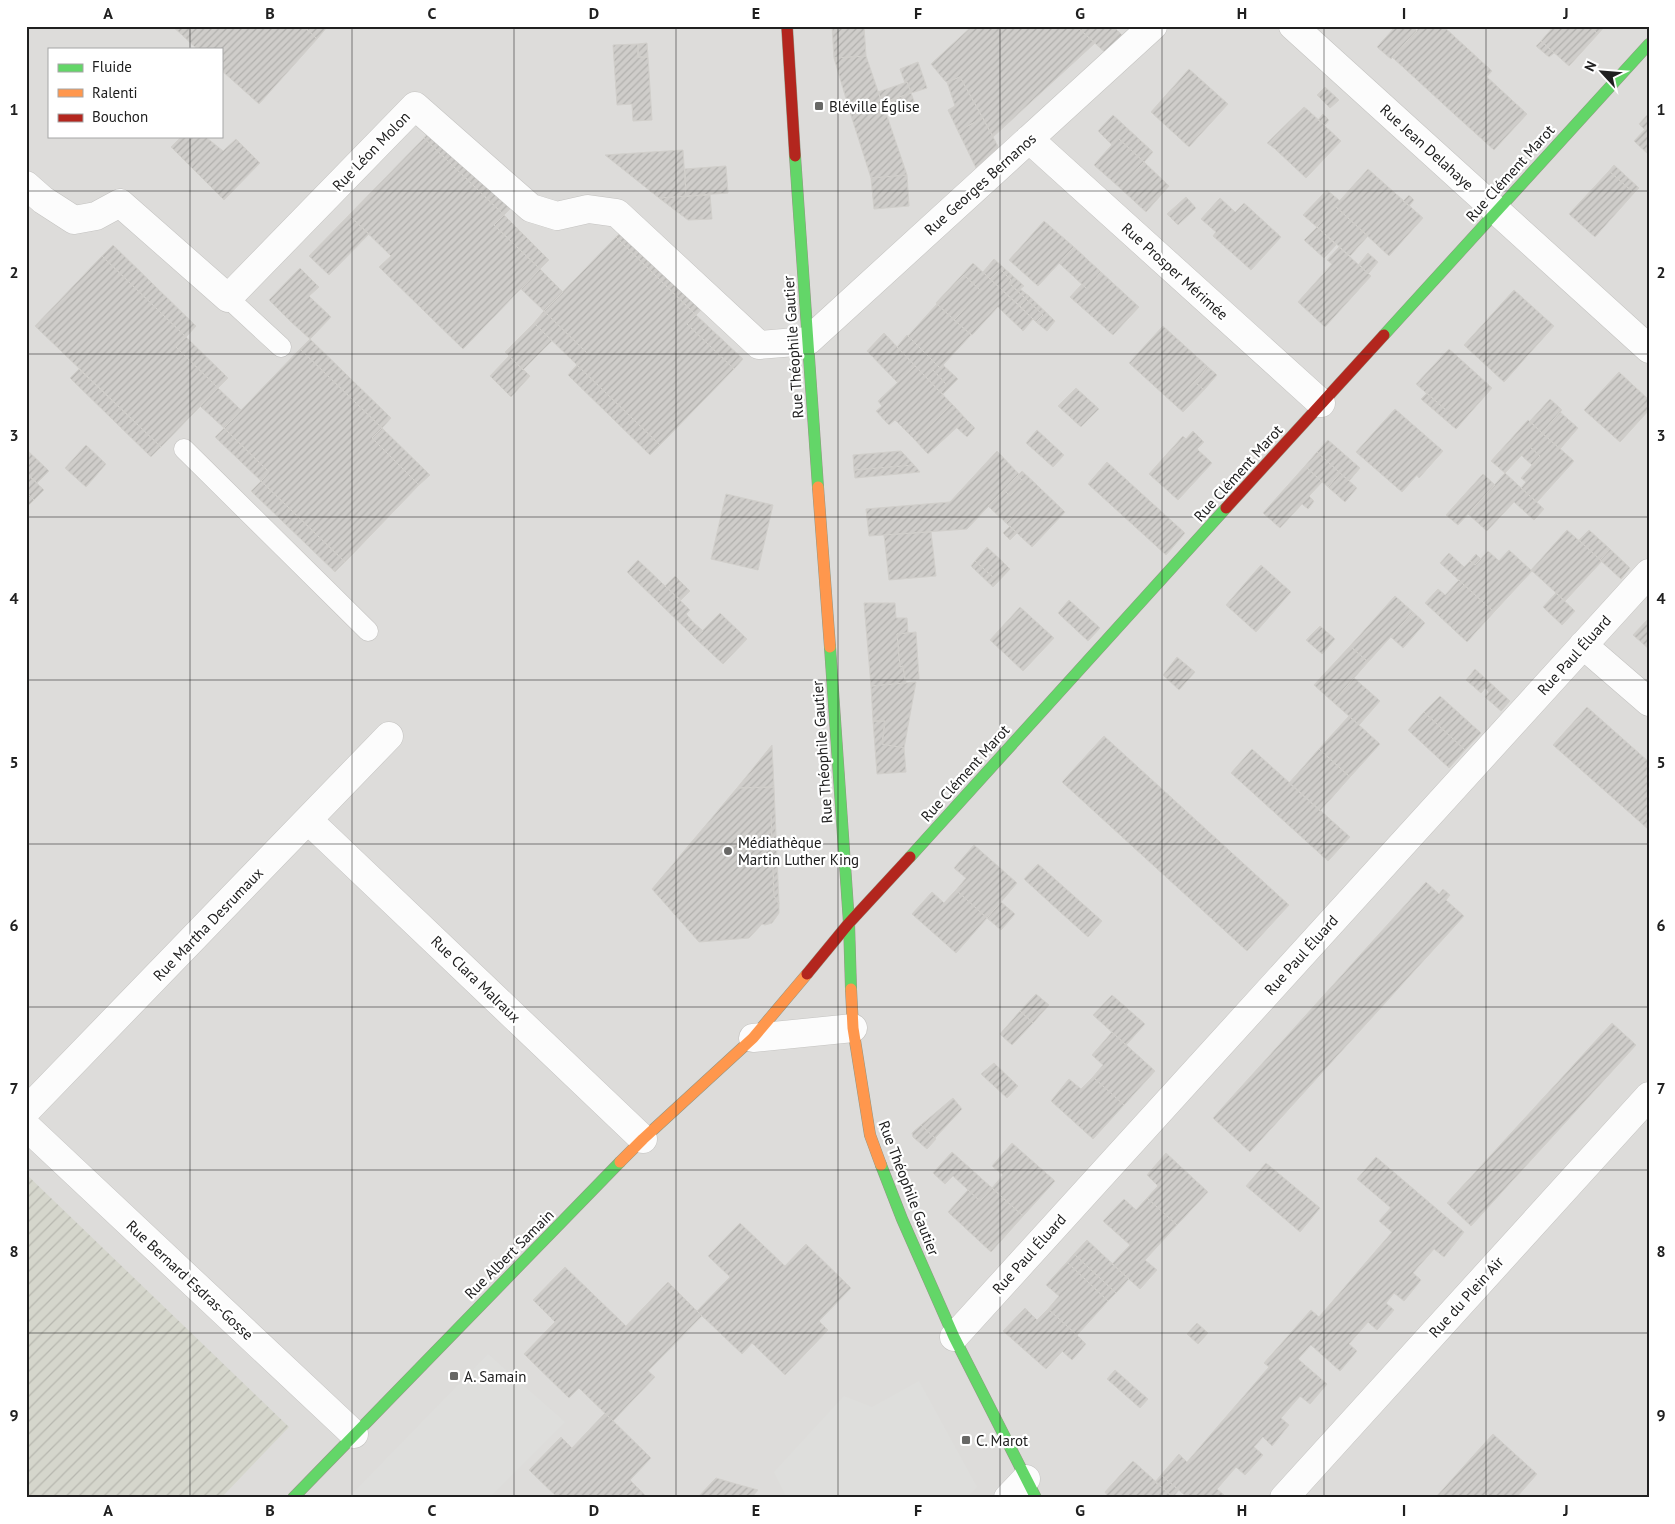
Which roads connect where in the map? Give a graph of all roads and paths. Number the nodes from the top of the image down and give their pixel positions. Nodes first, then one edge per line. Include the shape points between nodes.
1 (787, 26) edge
2 (1153, 26) edge
3 (1293, 26) edge
4 (1649, 44) edge
5 (1029, 139) junction
6 (26, 185) edge
7 (1497, 211) junction
8 (228, 298) junction
9 (808, 341) junction
10 (281, 347) dead end
11 (1649, 349) edge
12 (1321, 403) junction
13 (184, 449) dead end
14 (1649, 573) edge
15 (368, 631) dead end
16 (1583, 645) junction
17 (1649, 702) edge
18 (389, 736) dead end
19 (308, 820) junction
20 (849, 923) junction
21 (853, 1028) junction
22 (753, 1038) junction
23 (1649, 1096) edge
24 (26, 1112) edge
25 (26, 1126) edge
26 (643, 1139) junction
27 (954, 1337) junction
28 (354, 1434) junction
29 (1023, 1492) edge
30 (292, 1498) edge
31 (1284, 1498) edge

1 - 9 street, Rue Théophile Gautier
2 - 5 street, Rue Georges Bernanos
3 - 7 street, Rue Jean Delahaye
4 - 7 street, Rue Clément Marot
5 - 9 street, Rue Georges Bernanos
5 - 12 street, Rue Prosper Mérimée
6 - 8 street via 42,200 74,220 96,216 120,204
7 - 11 street, Rue Jean Delahaye
7 - 12 street, Rue Clément Marot
8 - 9 street, Rue Léon Molon via 415,106 531,208 557,216 588,209 617,213 759,345
8 - 10 lane
9 - 20 street, Rue Théophile Gautier
12 - 20 street, Rue Clément Marot
13 - 15 lane
14 - 16 street, Rue Paul Éluard
16 - 17 street
16 - 27 street, Rue Paul Éluard
18 - 19 street, Rue Martha Desrumaux
19 - 24 street, Rue Martha Desrumaux
19 - 26 street, Rue Clara Malraux
20 - 21 street, Rue Théophile Gautier
20 - 22 street, Rue Clément Marot
21 - 22 street
21 - 27 street, Rue Théophile Gautier via 870,1135 902,1219
22 - 26 street, Rue Albert Samain
23 - 31 street, Rue du Plein Air
25 - 28 street, Rue Bernard Esdras-Gosse
26 - 28 street, Rue Albert Samain
27 - 29 street, Rue Théophile Gautier
28 - 30 street, Rue Albert Samain

